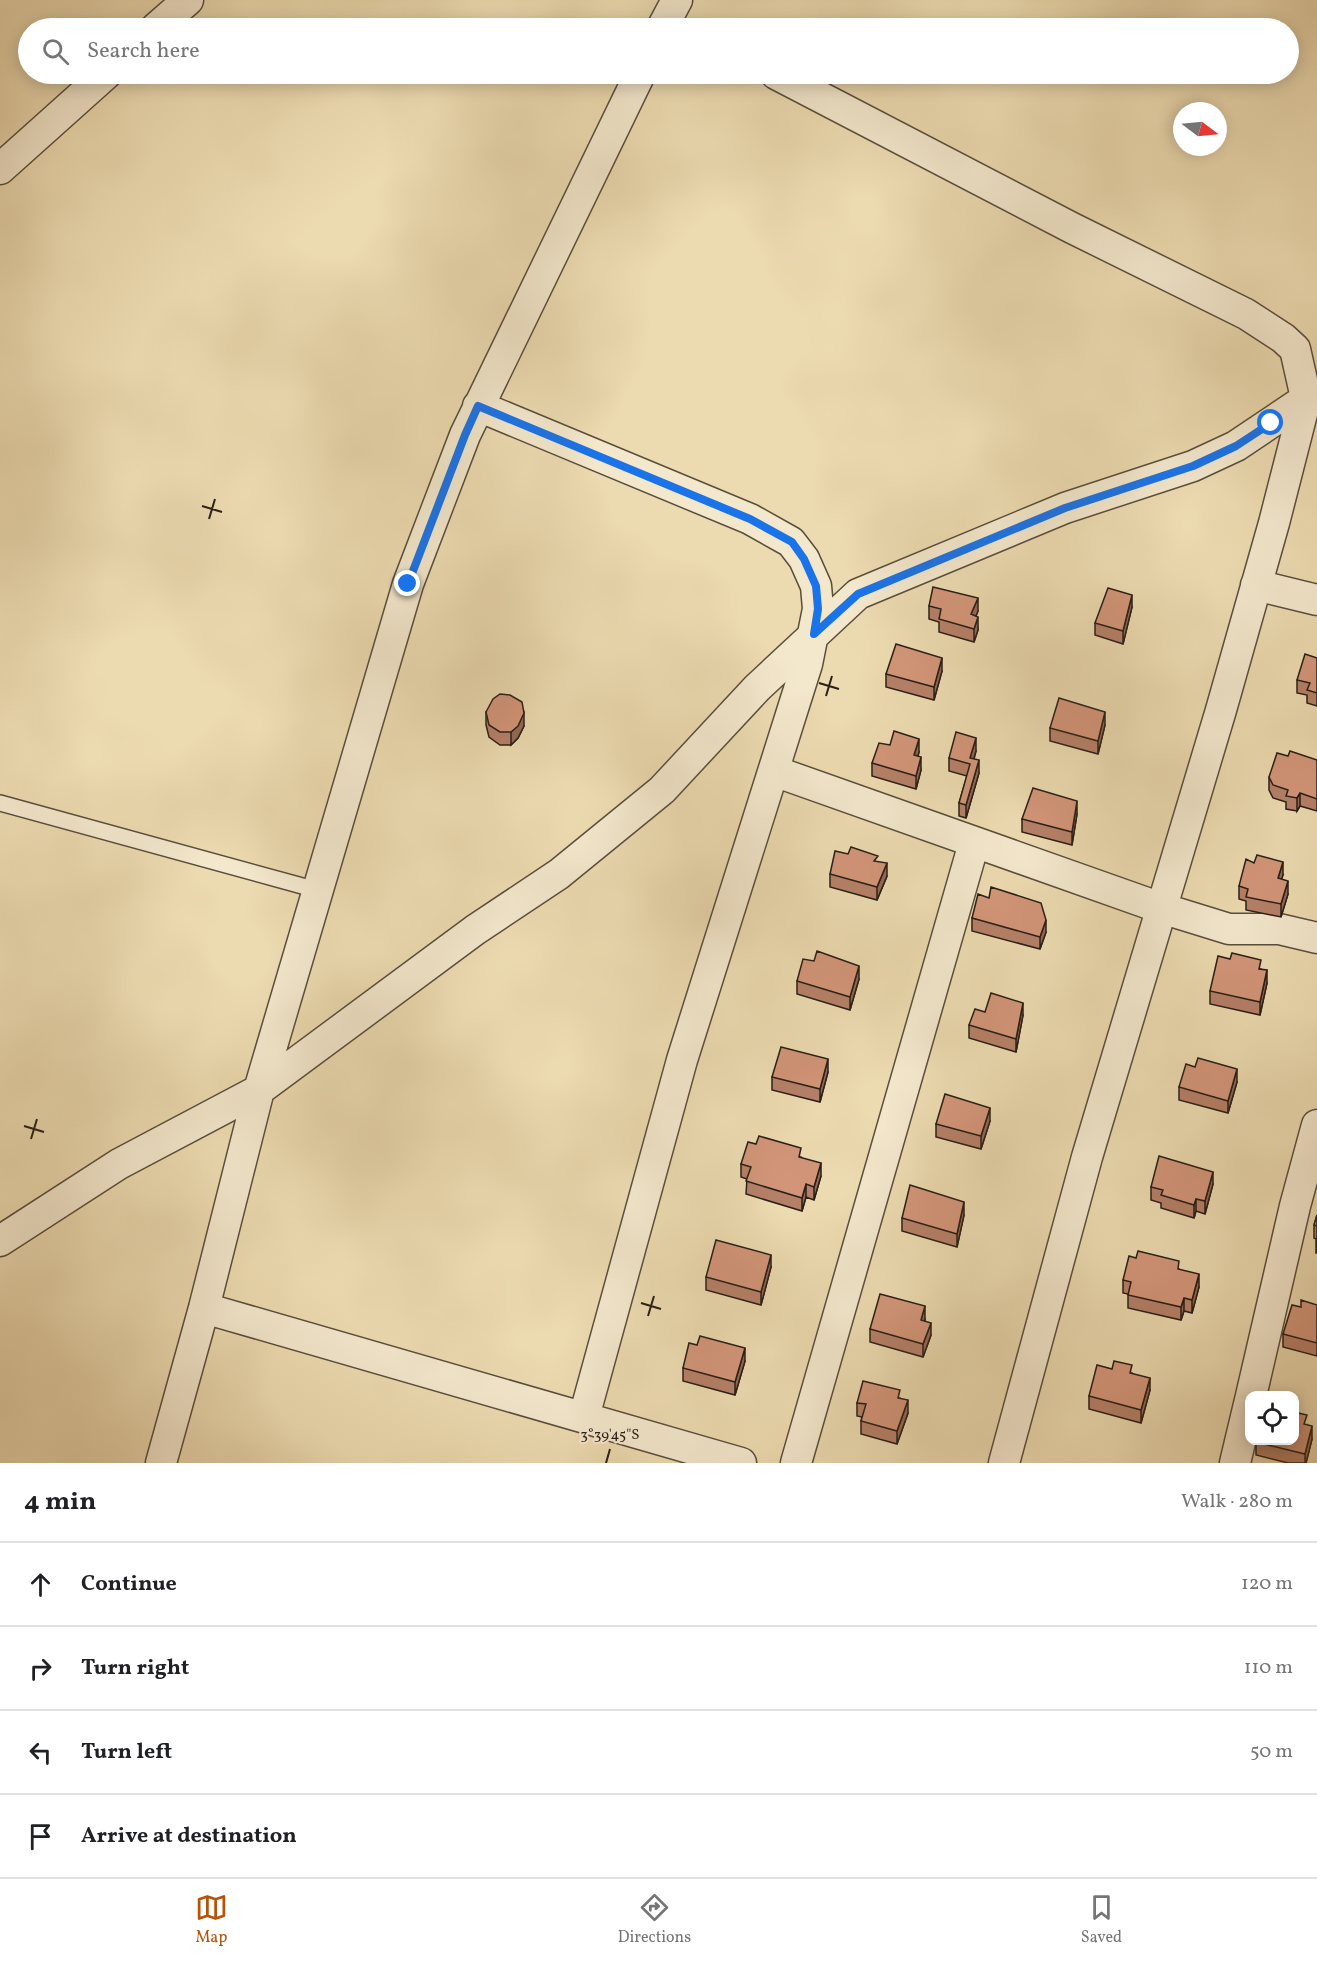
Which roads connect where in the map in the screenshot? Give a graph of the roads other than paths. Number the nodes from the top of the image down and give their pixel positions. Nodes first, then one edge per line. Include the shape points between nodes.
1 (188, 0) edge
2 (167, 18) edge
3 (95, 84) edge
4 (635, 84) edge
5 (795, 84) edge
6 (0, 169) edge
7 (1311, 395) edge
8 (478, 406) junction
9 (1256, 585) junction
10 (1317, 600) edge
11 (814, 634) junction
12 (774, 771) junction
13 (0, 803) edge
14 (974, 843) junction
15 (317, 890) junction
16 (1161, 908) junction
17 (1317, 939) edge
18 (259, 1090) junction
19 (1317, 1125) edge
20 (0, 1241) edge
21 (204, 1308) junction
22 (1252, 1391) edge
23 (584, 1417) junction
24 (1245, 1418) edge
25 (161, 1463) edge
26 (741, 1463) edge
27 (796, 1463) edge
28 (1004, 1463) edge
29 (1234, 1463) edge

1 - 2 street
3 - 6 street
4 - 8 street
5 - 7 street via 1246,314 1295,349
7 - 9 street
7 - 11 street via 1236,446 1193,466 1065,508 858,594
8 - 11 street via 750,519 792,542 816,586
8 - 15 street via 408,584
9 - 10 street
9 - 16 street
11 - 12 street
11 - 18 street via 757,688 662,790 623,823 559,874 475,930
12 - 14 street
12 - 23 street via 682,1060
13 - 15 lane
14 - 16 street
14 - 27 street
15 - 18 street
16 - 17 street via 1229,929 1279,929
16 - 28 street via 1087,1157
18 - 20 street via 119,1164
18 - 21 street
19 - 22 street
21 - 23 street
21 - 25 street
23 - 26 street
24 - 29 street

